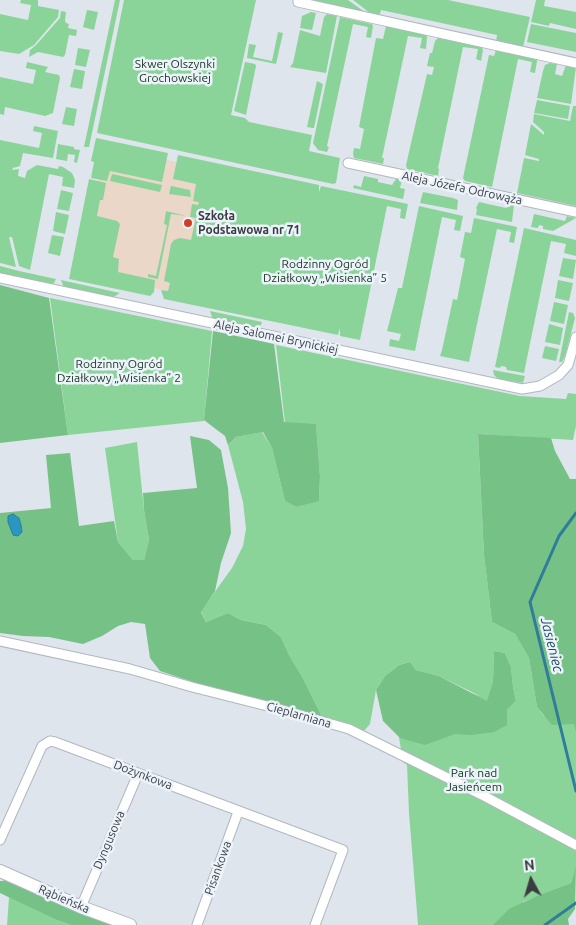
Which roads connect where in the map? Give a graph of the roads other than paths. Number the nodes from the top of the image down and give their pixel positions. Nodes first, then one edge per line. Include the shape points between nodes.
1 (298, 1) edge
2 (576, 62) edge
3 (348, 163) dead end
4 (576, 212) edge
5 (0, 278) edge
6 (576, 337) edge
7 (0, 641) edge
8 (138, 774) junction
9 (238, 812) junction
10 (0, 840) edge
11 (576, 845) edge
12 (0, 872) edge
13 (81, 907) junction
14 (130, 925) edge
15 (197, 925) edge
16 (315, 925) edge

1 - 2 street
3 - 4 street, Aleja Józefa Odrowąża
5 - 6 street, Aleja Salomei Brynickiej via 514,388 534,388 552,381 563,372
7 - 11 street, Cieplarniana via 130,669 349,729
8 - 9 street, Dożynkowa
8 - 10 street, Dożynkowa via 56,742 46,742
8 - 13 street, Dyngusowa
9 - 15 street, Pisankowa
9 - 16 street, Dożynkowa via 342,850
12 - 13 street, Rąbieńska
13 - 14 street, Rąbieńska

